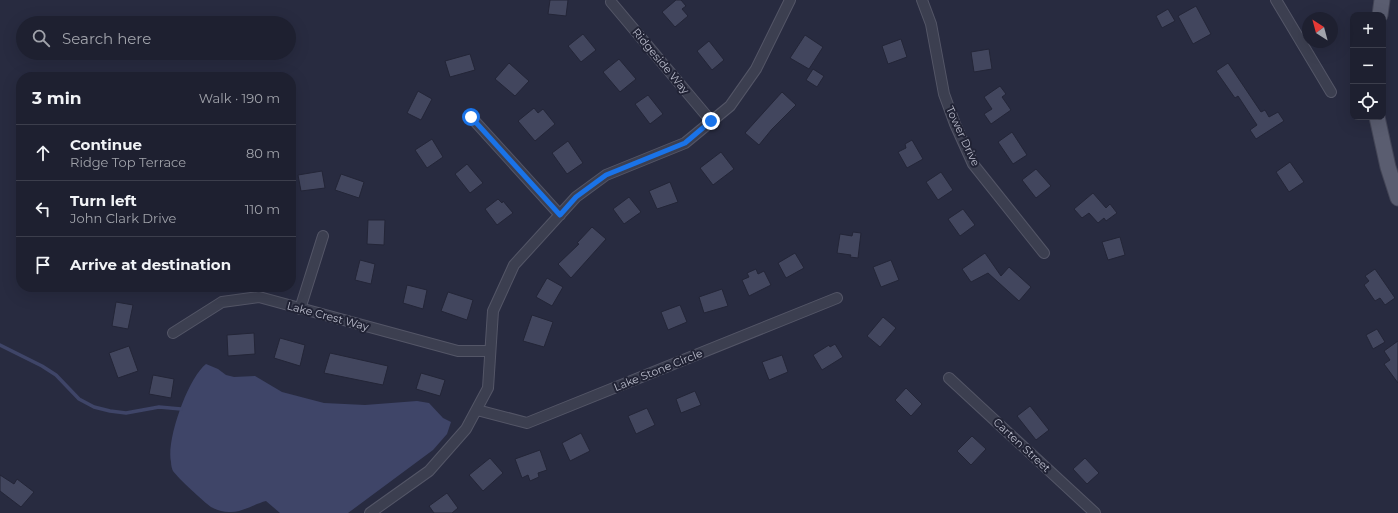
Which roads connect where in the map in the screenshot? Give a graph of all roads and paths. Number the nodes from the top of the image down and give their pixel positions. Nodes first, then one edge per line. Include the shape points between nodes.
1 (790, 0) edge
2 (922, 0) edge
3 (1276, 0) edge
4 (1382, 0) edge
5 (610, 2) dead end
6 (1380, 12) edge
7 (1331, 92) dead end
8 (471, 117) dead end
9 (1378, 120) edge
10 (711, 121) junction
11 (1398, 198) edge
12 (560, 215) junction
13 (323, 236) dead end
14 (1044, 253) dead end
15 (837, 298) dead end
16 (300, 308) junction
17 (173, 333) dead end
18 (490, 351) junction
19 (949, 378) dead end
20 (477, 410) junction
21 (370, 513) edge
22 (1095, 513) edge

1 - 10 street via 756,68 730,106
2 - 14 street, Tower Drive via 931,24 944,94 973,164
3 - 7 street
4 - 6 main road
5 - 10 street, Ridgeside Way
8 - 12 street
9 - 11 main road
10 - 12 street via 685,143 606,175 576,197
12 - 18 street via 514,265 492,310
13 - 16 street
15 - 20 street, Lake Stone Circle via 527,423
16 - 17 street, Lake Crest Way via 259,297 222,302
16 - 18 street, Lake Crest Way via 458,351
18 - 20 street via 488,388
19 - 22 street, Carten Street
20 - 21 street via 466,429 429,471

